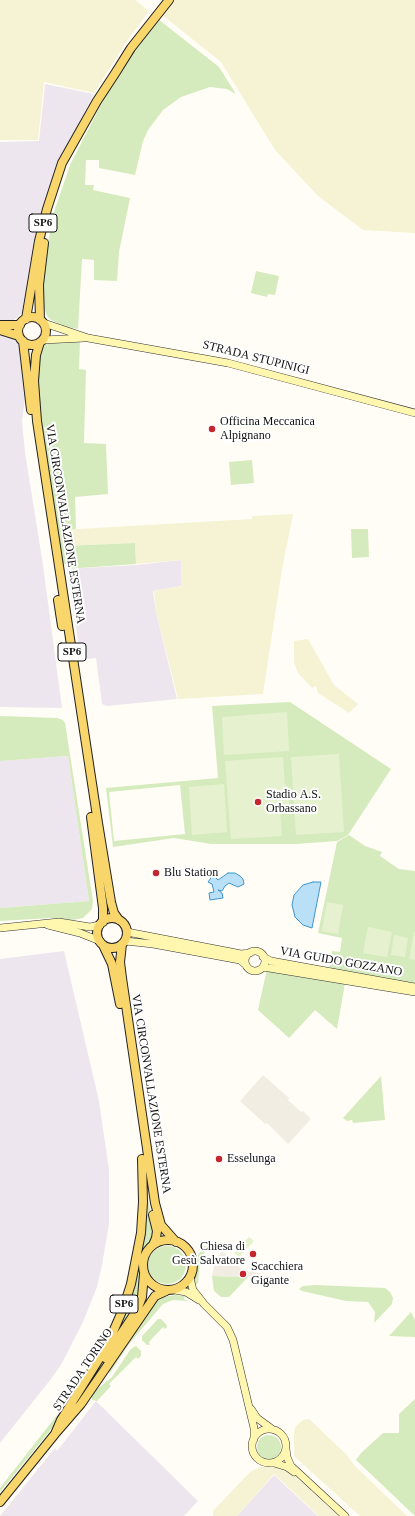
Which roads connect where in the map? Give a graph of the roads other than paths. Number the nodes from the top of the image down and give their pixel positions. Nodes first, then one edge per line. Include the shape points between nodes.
1 (169, 0) edge
2 (79, 133) junction
3 (23, 322) junction
4 (42, 322) junction
5 (0, 325) edge
6 (0, 330) edge
7 (88, 338) junction
8 (21, 339) junction
9 (42, 341) junction
10 (415, 412) edge
11 (119, 920) junction
12 (44, 924) junction
13 (101, 924) junction
14 (0, 928) edge
15 (127, 932) junction
16 (123, 942) junction
17 (102, 943) junction
18 (250, 953) junction
19 (263, 956) junction
20 (246, 965) junction
21 (263, 967) junction
22 (415, 987) edge
23 (415, 992) edge
24 (142, 1158) junction
25 (176, 1242) junction
26 (153, 1245) junction
27 (144, 1274) junction
28 (190, 1278) junction
29 (175, 1290) junction
30 (166, 1291) junction
31 (204, 1304) junction
32 (249, 1405) junction
33 (272, 1430) junction
34 (55, 1434) junction
35 (254, 1439) junction
36 (286, 1448) junction
37 (274, 1463) junction
38 (303, 1477) junction
39 (0, 1502) edge
40 (345, 1516) edge

1 - 2 main road, VIA CIRCONVALLAZIONE ESTERNA / SP6 via 131,48
2 - 3 main road, VIA CIRCONVALLAZIONE ESTERNA / SP6 via 62,163 47,209
2 - 4 main road, VIA CIRCONVALLAZIONE ESTERNA / SP6 via 52,208 44,241 39,285
3 - 4 main road via 33,317
3 - 5 main road
3 - 8 main road, VIA CIRCONVALLAZIONE ESTERNA / SP6 via 18,332
4 - 7 street, STRADA STUPINIGI
4 - 9 main road, VIA CIRCONVALLAZIONE ESTERNA / SP6 via 46,332
6 - 8 main road
7 - 9 street, STRADA STUPINIGI
7 - 10 street, STRADA STUPINIGI via 228,362
8 - 9 main road via 31,345
8 - 13 main road, VIA CIRCONVALLAZIONE ESTERNA / SP6 via 92,823 103,908
9 - 11 main road, VIA CIRCONVALLAZIONE ESTERNA / SP6 via 36,355 34,381 37,421 98,823 111,902
11 - 13 main road via 111,919
11 - 15 main road, VIA CIRCONVALLAZIONE ESTERNA / SP6
12 - 13 street via 59,922 90,927
12 - 14 street
12 - 17 street via 80,933
13 - 17 main road, VIA CIRCONVALLAZIONE ESTERNA / SP6 via 97,933
15 - 16 main road, VIA CIRCONVALLAZIONE ESTERNA
15 - 18 street via 241,954
16 - 17 main road via 115,948
16 - 20 street via 153,944 240,960
16 - 25 main road, VIA CIRCONVALLAZIONE ESTERNA via 120,962 155,1203 161,1225
17 - 24 main road, VIA CIRCONVALLAZIONE ESTERNA / SP6 via 112,964 119,998
18 - 19 street via 258,952
18 - 20 street via 246,958
19 - 21 street
19 - 22 street, VIA GUIDO GOZZANO via 271,960
20 - 21 street via 255,971
21 - 23 street, VIA GUIDO GOZZANO
24 - 26 main road, VIA CIRCONVALLAZIONE ESTERNA / SP6 via 157,1231
24 - 34 main road, SP6 via 141,1233 131,1284 106,1348
25 - 26 main road via 162,1241
25 - 28 main road via 184,1246 192,1257 193,1270
26 - 27 main road, SP6 via 144,1257
27 - 30 main road, SP6 via 153,1286
27 - 34 main road, STRADA TORINO / SP6 via 142,1297 137,1310
28 - 29 main road
28 - 31 street via 193,1290
29 - 30 main road
29 - 31 street via 186,1292
30 - 34 main road, STRADA TORINO / SP6 via 155,1296 81,1404
31 - 32 street via 230,1333 238,1354
32 - 33 street via 257,1418
32 - 35 street
33 - 35 street via 263,1431
33 - 36 street via 281,1434
34 - 39 main road, STRADA TORINO / SP6
35 - 37 street via 253,1451 257,1458 265,1463
36 - 37 street via 282,1458
36 - 38 street via 289,1462
37 - 38 street via 287,1467
38 - 40 street

